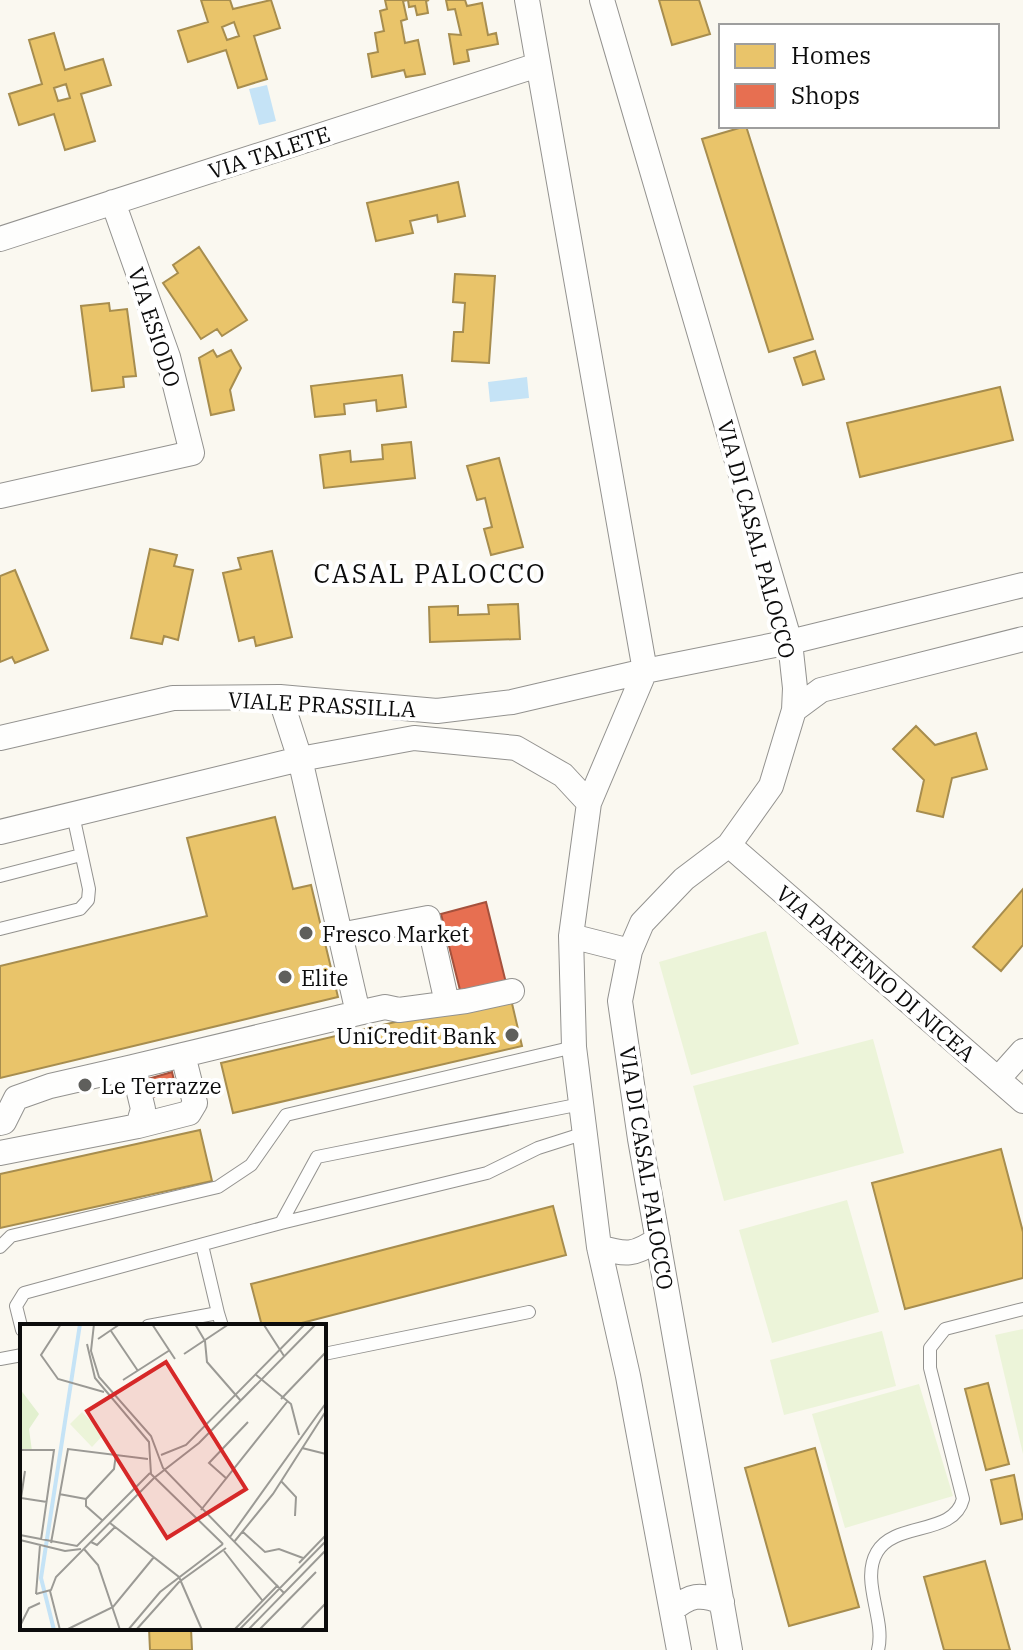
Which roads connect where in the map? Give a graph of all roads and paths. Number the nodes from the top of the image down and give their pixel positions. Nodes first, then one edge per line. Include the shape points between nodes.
1 (527, 0) edge
2 (602, 0) edge
3 (538, 65) junction
4 (113, 202) junction
5 (0, 239) edge
6 (0, 496) edge
7 (1023, 585) edge
8 (1023, 639) edge
9 (790, 642) junction
10 (645, 671) junction
11 (280, 697) junction
12 (794, 710) junction
13 (0, 738) edge
14 (300, 759) junction
15 (589, 803) junction
16 (73, 815) junction
17 (0, 832) edge
18 (729, 845) junction
19 (81, 855) junction
20 (0, 876) edge
21 (0, 929) edge
22 (340, 935) junction
23 (571, 936) junction
24 (630, 951) junction
25 (512, 991) dead end
26 (447, 1003) junction
27 (358, 1013) junction
28 (574, 1047) junction
29 (1023, 1051) edge
30 (183, 1055) junction
31 (133, 1067) junction
32 (998, 1079) junction
33 (1023, 1101) edge
34 (581, 1104) junction
35 (0, 1123) edge
36 (138, 1126) junction
37 (585, 1133) junction
38 (0, 1153) edge
39 (281, 1223) junction
40 (658, 1239) junction
41 (202, 1245) junction
42 (0, 1247) edge
43 (599, 1247) junction
44 (1023, 1309) edge
45 (529, 1312) dead end
46 (220, 1320) edge
47 (20, 1324) edge
48 (172, 1324) edge
49 (326, 1354) edge
50 (20, 1355) edge
51 (0, 1359) edge
52 (722, 1602) junction
53 (672, 1610) junction
54 (679, 1650) edge
55 (730, 1650) edge
56 (878, 1650) edge

1 - 3 street
2 - 9 street, VIA DI CASAL PALOCCO
3 - 4 street, VIA TALETE
3 - 10 street
4 - 5 street, VIA TALETE
4 - 6 street, VIA ESIODO via 168,357 192,453
7 - 9 street, VIALE PRASSILLA
8 - 12 street via 821,690
9 - 10 street, VIALE PRASSILLA
9 - 12 street, VIA DI CASAL PALOCCO
10 - 11 street, VIALE PRASSILLA via 512,702 437,711
10 - 15 street
11 - 13 street, VIALE PRASSILLA via 173,698
11 - 14 street
12 - 18 street, VIA DI CASAL PALOCCO via 771,786
14 - 15 street, VIALE PRASSILLA via 414,738 516,748 563,775
14 - 16 street, VIALE PRASSILLA
14 - 22 street
15 - 23 street
16 - 17 street, VIALE PRASSILLA
16 - 19 lane
18 - 24 street, VIA DI CASAL PALOCCO via 684,879 642,923
18 - 32 street, VIA PARTENIO DI NICEA
19 - 20 lane
19 - 21 lane via 89,889 80,909
22 - 26 street via 428,918
22 - 27 street
23 - 24 street
23 - 28 street
24 - 40 street, VIA DI CASAL PALOCCO via 620,1001
25 - 26 street
26 - 27 street
27 - 30 street
28 - 34 street
28 - 42 lane via 286,1115 251,1165 218,1187 11,1236
29 - 32 street
30 - 31 street
30 - 36 street via 195,1103 189,1113
31 - 35 street via 16,1098
31 - 36 street via 143,1109
32 - 33 street, VIA PARTENIO DI NICEA
34 - 37 street
34 - 39 lane via 317,1157
36 - 38 street
37 - 39 lane via 487,1173
37 - 43 street
39 - 41 lane
40 - 43 street via 642,1251 624,1254
40 - 52 street, VIA DI CASAL PALOCCO
41 - 46 lane
41 - 47 lane via 24,1293 16,1306
43 - 53 street
44 - 56 lane via 945,1329 930,1348 930,1368 963,1499 954,1517 890,1540 876,1553 871,1567
45 - 49 lane
46 - 48 lane
50 - 51 lane
52 - 53 street via 704,1595 687,1598
52 - 55 street, VIA DI CASAL PALOCCO
53 - 54 street

